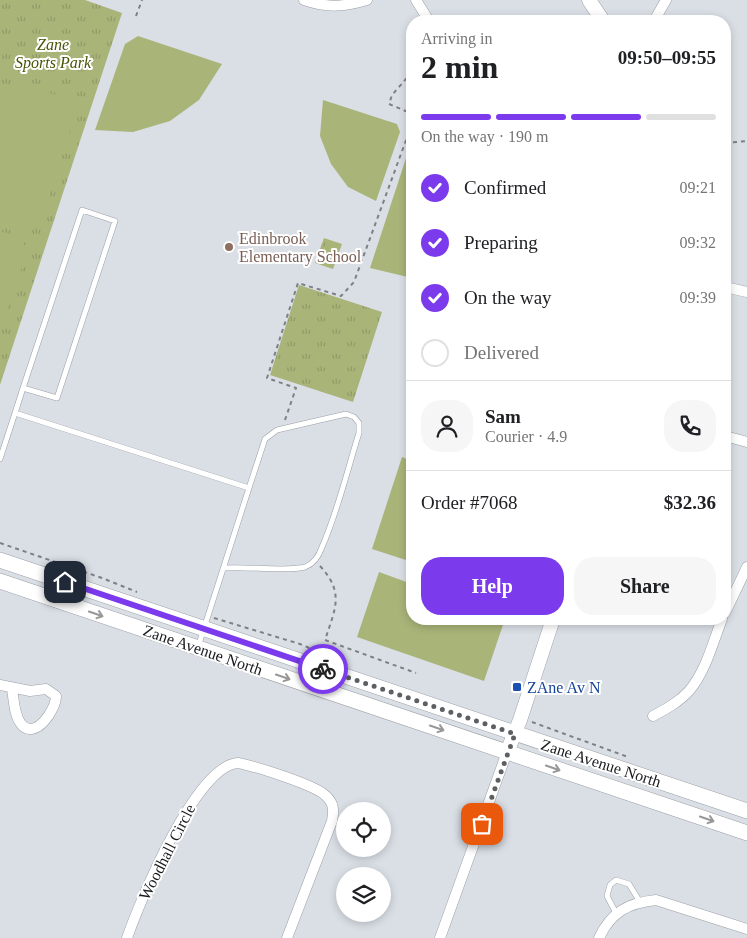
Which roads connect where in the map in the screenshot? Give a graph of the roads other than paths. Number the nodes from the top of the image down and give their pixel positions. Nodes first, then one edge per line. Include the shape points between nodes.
1 (304, 0) edge
2 (367, 0) edge
3 (416, 0) edge
4 (590, 0) edge
5 (666, 0) edge
6 (425, 15) edge
7 (600, 15) edge
8 (657, 15) edge
9 (731, 288) edge
10 (747, 292) edge
11 (24, 388) junction
12 (15, 413) junction
13 (731, 438) edge
14 (747, 442) edge
15 (0, 458) edge
16 (249, 488) junction
17 (0, 560) edge
18 (224, 568) junction
19 (747, 568) edge
20 (0, 581) edge
21 (731, 601) edge
22 (551, 625) edge
23 (720, 625) edge
24 (204, 629) junction
25 (198, 648) junction
26 (0, 685) edge
27 (12, 689) junction
28 (653, 716) dead end
29 (515, 734) junction
30 (507, 752) junction
31 (747, 811) edge
32 (747, 833) edge
33 (640, 902) junction
34 (616, 913) junction
35 (747, 929) edge
36 (127, 938) edge
37 (288, 938) edge
38 (440, 938) edge
39 (599, 938) edge

1 - 2 street via 339,7
3 - 6 street
4 - 7 street
5 - 8 street
9 - 10 street
11 - 11 lane via 82,210 115,221 56,398
11 - 12 lane
12 - 15 lane
12 - 16 lane
13 - 14 street
16 - 18 lane
16 - 18 lane via 265,439 276,431 346,414 359,423 359,433 322,548 315,560 298,568
17 - 24 main road, Zane Avenue North
18 - 24 lane
19 - 21 street
20 -> 25 main road, Zane Avenue North
22 - 29 street
23 - 28 street via 699,677 689,691
24 - 25 lane
24 - 29 main road, Zane Avenue North
25 -> 30 main road, Zane Avenue North
26 - 27 street
27 - 27 street via 46,689 52,692 56,696 53,710 41,724 28,728 18,718
29 - 30 street
29 - 31 main road, Zane Avenue North
30 -> 32 main road, Zane Avenue North
30 - 38 street
33 - 34 street
33 - 34 lane via 629,884 616,880 610,885 608,896
33 - 35 street via 656,900 670,903
34 - 39 street
36 - 37 street, Woodhall Circle via 148,886 190,804 218,771 238,763 318,790 332,803 332,821

